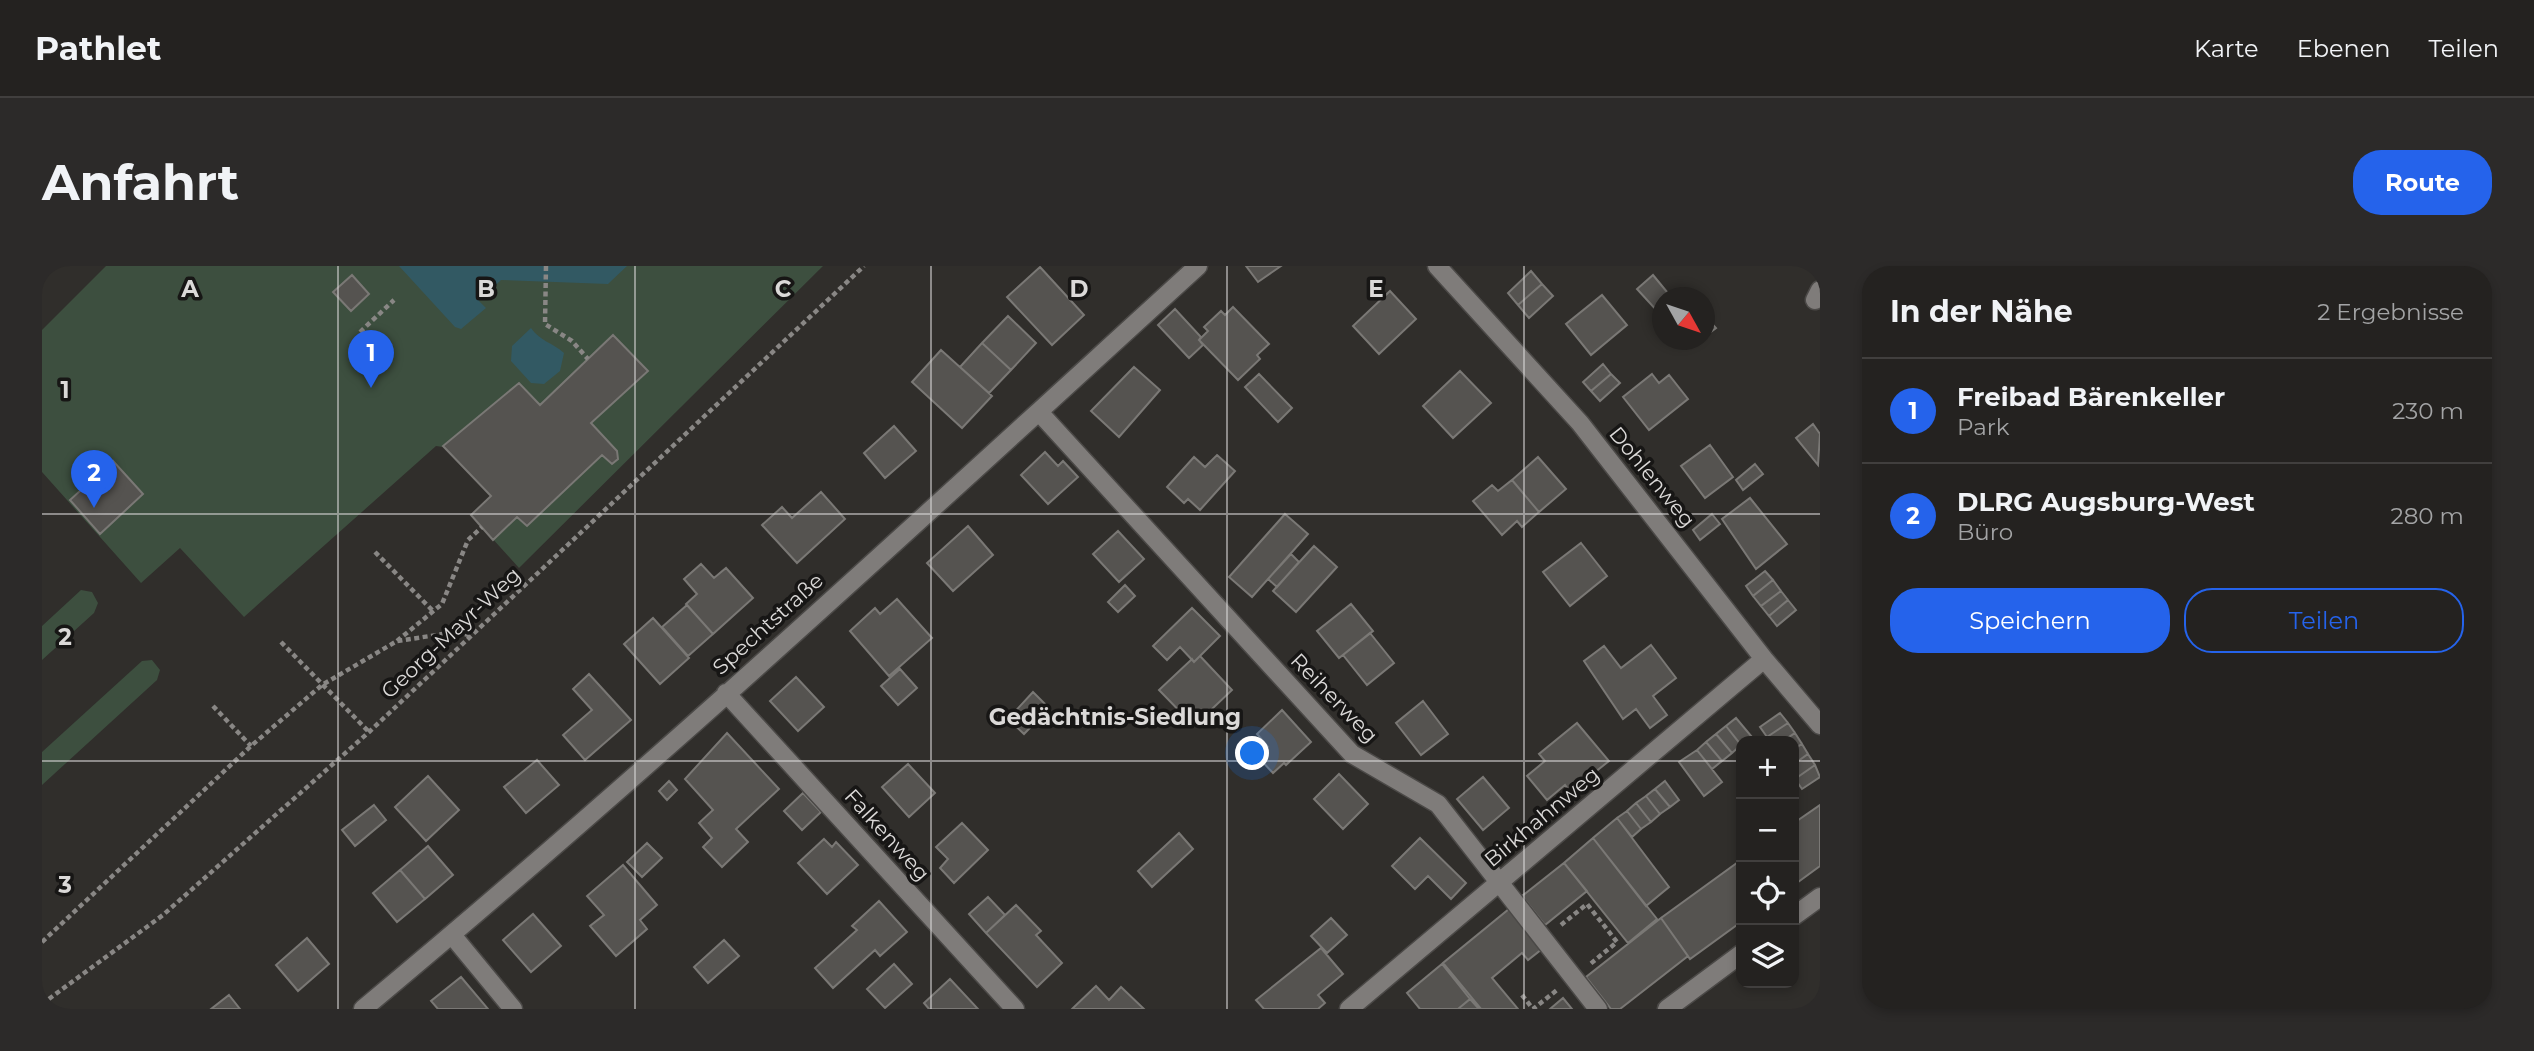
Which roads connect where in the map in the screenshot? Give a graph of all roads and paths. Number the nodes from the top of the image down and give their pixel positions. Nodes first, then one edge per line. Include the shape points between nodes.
1 (546, 266) edge
2 (864, 266) edge
3 (1198, 266) edge
4 (1437, 266) edge
5 (394, 300) dead end
6 (364, 338) dead end
7 (588, 359) dead end
8 (1039, 412) junction
9 (482, 527) dead end
10 (375, 552) dead end
11 (434, 612) junction
12 (472, 635) junction
13 (397, 641) junction
14 (281, 642) dead end
15 (1764, 659) junction
16 (322, 685) junction
17 (726, 693) junction
18 (213, 706) dead end
19 (1815, 706) edge
20 (1820, 725) edge
21 (369, 732) junction
22 (251, 746) junction
23 (1499, 883) junction
24 (1820, 897) edge
25 (1799, 912) edge
26 (452, 935) junction
27 (42, 942) edge
28 (1736, 958) edge
29 (42, 1004) edge
30 (363, 1009) edge
31 (513, 1009) edge
32 (1015, 1009) edge
33 (1349, 1009) edge
34 (1598, 1009) edge
35 (1667, 1009) edge

1 - 7 path via 545,324 572,341
2 - 12 path, Georg-Mayr-Weg
3 - 8 street, Spechtstraße
4 - 15 street, Dohlenweg via 1580,423
5 - 6 path via 359,333
8 - 17 street, Spechtstraße
8 - 23 street, Reiherweg via 1352,754 1438,804
9 - 11 path via 468,540 442,604
10 - 11 path
11 - 13 path
12 - 13 path via 450,633
12 - 21 path, Georg-Mayr-Weg
13 - 16 path
14 - 16 path
15 - 19 street, Dohlenweg
15 - 23 street, Birkhahnweg
16 - 21 path
16 - 22 path
17 - 26 street, Spechtstraße
17 - 32 street, Falkenweg
18 - 22 path
19 - 20 street, Dohlenweg
21 - 29 path, Georg-Mayr-Weg via 163,915
22 - 27 path
23 - 33 street, Birkhahnweg
23 - 34 street, Reiherweg
24 - 25 street
26 - 30 street, Spechtstraße
26 - 31 street
28 - 35 street

